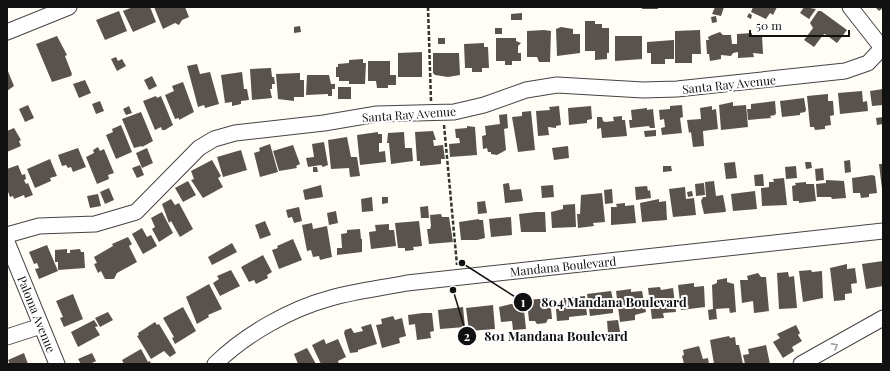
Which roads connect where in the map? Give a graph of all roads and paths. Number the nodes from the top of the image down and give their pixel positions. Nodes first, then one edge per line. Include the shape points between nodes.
1 (69, 7) edge
2 (428, 7) edge
3 (850, 7) edge
4 (7, 32) edge
5 (883, 49) edge
6 (437, 113) junction
7 (883, 231) edge
8 (7, 236) edge
9 (7, 242) edge
10 (458, 278) junction
11 (883, 318) edge
12 (41, 326) junction
13 (7, 337) edge
14 (58, 364) edge
15 (215, 364) edge
16 (801, 364) edge

1 - 4 street
2 - 6 path
3 - 5 street
5 - 6 street, Santa Ray Avenue via 868,63 845,71 677,89 643,90 557,85 526,90 484,105 454,112
6 - 8 street, Santa Ray Avenue via 377,114 235,133 214,139 199,148 136,212 95,224 40,226
6 - 10 path
7 - 10 street, Mandana Boulevard
9 - 12 street, Paloma Avenue
10 - 15 street, Mandana Boulevard via 407,283 331,298 278,319 231,349
16 -> 11 street
12 - 13 street
12 - 14 street, Paloma Avenue

